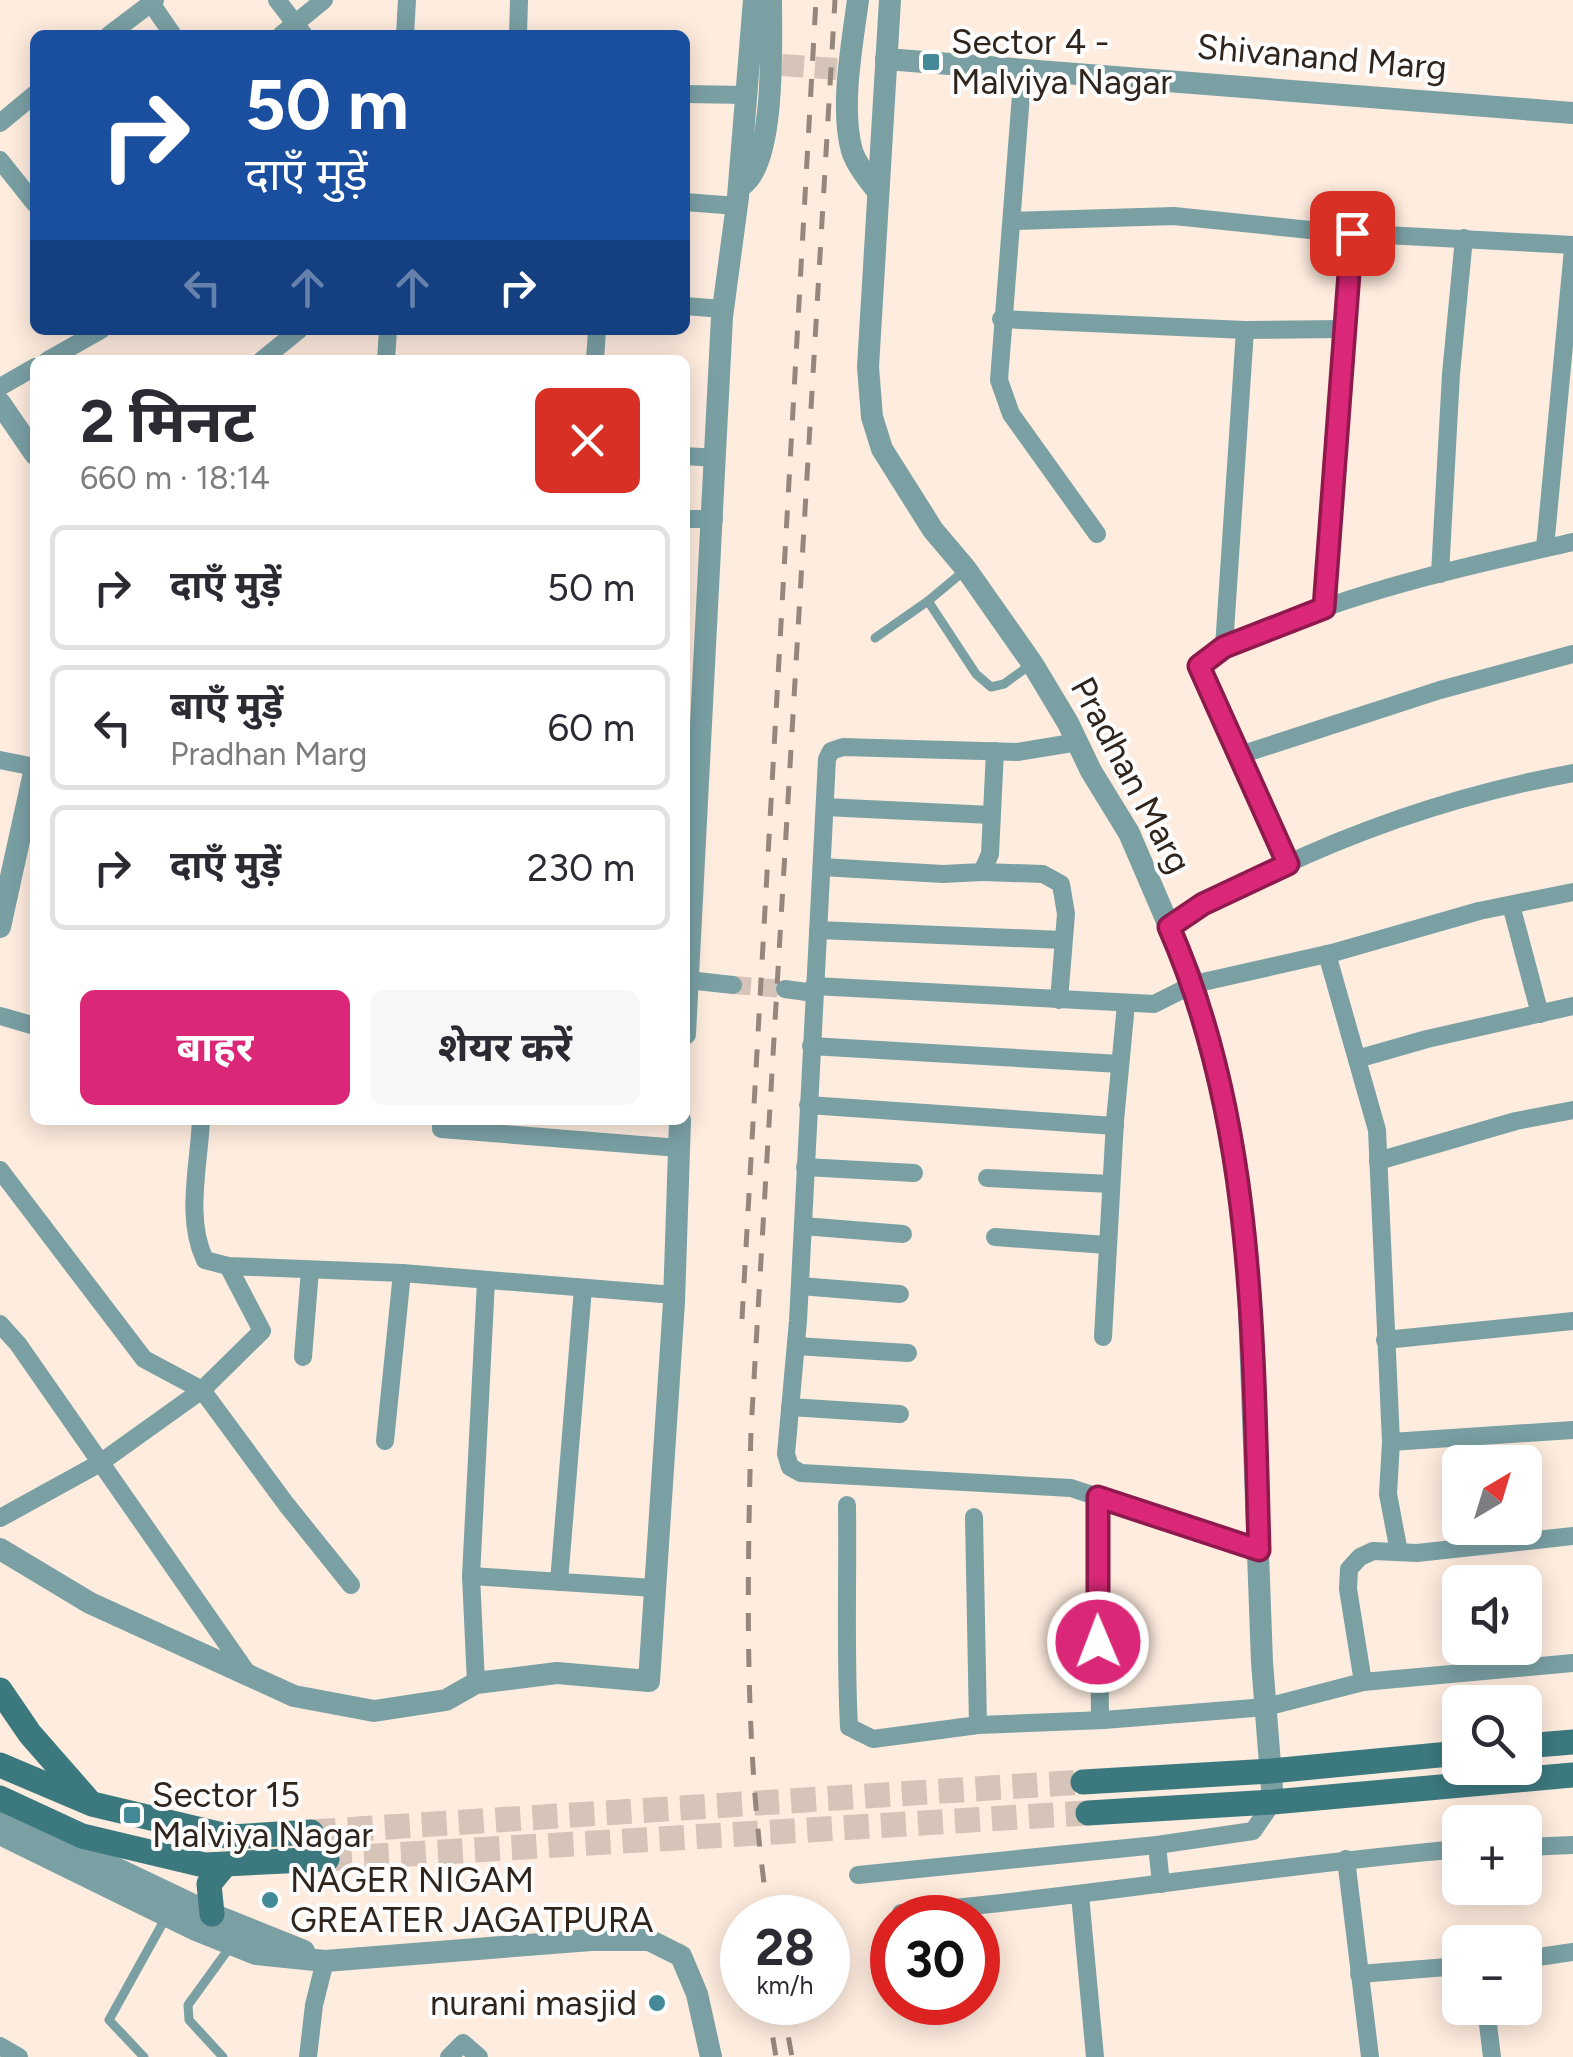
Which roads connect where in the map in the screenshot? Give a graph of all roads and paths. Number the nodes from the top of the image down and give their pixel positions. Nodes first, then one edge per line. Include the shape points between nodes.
1 (278, 0) edge
2 (324, 0) edge
3 (407, 0) edge
4 (519, 0) edge
5 (754, 0) edge
6 (771, 0) edge
7 (858, 0) edge
8 (890, 0) edge
9 (153, 1) edge
10 (115, 30) edge
11 (170, 30) edge
12 (293, 30) edge
13 (294, 30) edge
14 (406, 30) edge
15 (518, 30) edge
16 (886, 58) junction
17 (1022, 69) junction
18 (690, 94) edge
19 (747, 96) junction
20 (30, 98) edge
21 (1573, 112) edge
22 (0, 123) edge
23 (0, 160) edge
24 (878, 192) junction
25 (738, 196) junction
26 (30, 198) edge
27 (690, 201) edge
28 (1012, 221) junction
29 (1352, 233) junction
30 (1464, 238) junction
31 (1573, 247) edge
32 (690, 306) edge
33 (723, 309) junction
34 (1001, 319) junction
35 (1343, 329) junction
36 (1245, 330) junction
37 (92, 335) edge
38 (293, 335) edge
39 (57, 355) edge
40 (270, 355) edge
41 (30, 371) edge
42 (0, 387) edge
43 (0, 403) edge
44 (30, 447) edge
45 (690, 456) edge
46 (716, 458) junction
47 (690, 519) edge
48 (714, 519) junction
49 (1096, 534) dead end
50 (1573, 542) edge
51 (1546, 548) junction
52 (966, 569) junction
53 (1440, 574) junction
54 (928, 602) junction
55 (1324, 608) junction
56 (874, 638) dead end
57 (1224, 647) junction
58 (1573, 654) edge
59 (1032, 664) junction
60 (1078, 742) junction
61 (995, 751) junction
62 (1240, 755) junction
63 (0, 760) edge
64 (30, 767) edge
65 (1573, 773) edge
66 (692, 775) edge
67 (30, 791) edge
68 (826, 807) junction
69 (991, 814) junction
70 (690, 858) edge
71 (1288, 864) junction
72 (822, 867) junction
73 (982, 872) junction
74 (1573, 892) edge
75 (1511, 906) junction
76 (0, 926) edge
77 (1169, 927) junction
78 (818, 930) junction
79 (1064, 940) junction
80 (1327, 954) junction
81 (690, 980) edge
82 (733, 984) tunnel mouth
83 (1194, 984) junction
84 (814, 989) junction
85 (784, 990) tunnel mouth
86 (1059, 1000) junction
87 (1126, 1004) junction
88 (1573, 1006) edge
89 (1540, 1014) junction
90 (0, 1016) edge
91 (30, 1025) edge
92 (811, 1046) junction
93 (1357, 1058) junction
94 (1120, 1064) junction
95 (808, 1105) junction
96 (1572, 1114) edge
97 (201, 1125) edge
98 (442, 1125) edge
99 (680, 1125) edge
100 (1115, 1126) junction
101 (679, 1148) junction
102 (1378, 1161) junction
103 (805, 1167) junction
104 (0, 1170) edge
105 (914, 1174) dead end
106 (987, 1178) dead end
107 (1111, 1184) junction
108 (803, 1226) junction
109 (903, 1234) dead end
110 (996, 1238) dead end
111 (1107, 1246) junction
112 (228, 1266) junction
113 (310, 1270) junction
114 (402, 1273) junction
115 (486, 1281) junction
116 (800, 1286) junction
117 (583, 1288) junction
118 (900, 1294) dead end
119 (674, 1295) junction
120 (1573, 1321) edge
121 (0, 1324) edge
122 (1103, 1337) dead end
123 (1386, 1340) junction
124 (796, 1346) junction
125 (908, 1353) dead end
126 (303, 1356) dead end
127 (202, 1390) junction
128 (790, 1407) junction
129 (900, 1414) dead end
130 (1573, 1430) edge
131 (384, 1441) dead end
132 (1391, 1442) junction
133 (100, 1463) junction
134 (1098, 1497) junction
135 (847, 1505) dead end
136 (974, 1517) dead end
137 (0, 1518) edge
138 (1573, 1536) edge
139 (0, 1549) edge
140 (1259, 1550) junction
141 (1398, 1552) junction
142 (471, 1576) junction
143 (559, 1582) junction
144 (351, 1585) dead end
145 (654, 1588) junction
146 (1573, 1663) edge
147 (250, 1677) junction
148 (1363, 1682) junction
149 (476, 1683) junction
150 (0, 1690) edge
151 (1266, 1707) junction
152 (1100, 1720) junction
153 (978, 1725) junction
154 (1573, 1742) edge
155 (1542, 1745) edge
156 (1442, 1754) edge
157 (0, 1765) edge
158 (1271, 1770) junction
159 (1573, 1775) edge
160 (1083, 1782) tunnel mouth
161 (0, 1798) edge
162 (1273, 1802) junction
163 (92, 1804) junction
164 (1088, 1813) tunnel mouth
165 (1, 1831) edge
166 (311, 1832) tunnel mouth
167 (1157, 1845) junction
168 (1573, 1845) edge
169 (1542, 1846) edge
170 (1442, 1851) edge
171 (1346, 1859) junction
172 (327, 1860) tunnel mouth
173 (222, 1867) junction
174 (858, 1875) dead end
175 (1161, 1884) junction
176 (1080, 1895) junction
177 (1000, 1903) edge
178 (212, 1914) junction
179 (167, 1916) junction
180 (232, 1944) junction
181 (1573, 1952) edge
182 (1542, 1956) edge
183 (326, 1960) junction
184 (1442, 1967) edge
185 (1359, 1974) junction
186 (1488, 2025) edge
187 (0, 2046) edge
188 (20, 2057) edge
189 (144, 2057) edge
190 (222, 2057) edge
191 (308, 2057) edge
192 (449, 2057) edge
193 (479, 2057) edge
194 (712, 2057) edge
195 (1096, 2057) edge
196 (1370, 2057) edge
197 (1492, 2057) edge

1 - 12 street
2 - 13 street
3 - 14 street
4 - 15 street
5 - 19 street
6 - 25 street via 776,64 764,136
7 - 24 street via 844,69 848,125 852,153
8 - 16 street, Pradhan Marg
9 - 10 street
9 - 11 street
16 - 17 street, Shivanand Marg
16 - 24 street, Pradhan Marg
17 - 21 street, Shivanand Marg
17 - 28 street
18 - 19 street
19 - 25 street
20 - 22 street
23 - 26 street
24 - 52 street, Pradhan Marg via 868,367 872,416 882,449
25 - 27 street
25 - 33 street
28 - 29 street via 1174,216
28 - 34 street
29 - 30 street
29 - 35 street
30 - 31 street
30 - 53 street
31 - 51 street
32 - 33 street
33 - 46 street
34 - 36 street
34 - 49 street via 999,380 1011,414
35 - 36 street
35 - 55 street
36 - 57 street
37 - 39 street
38 - 40 street
41 - 42 street
43 - 44 street
45 - 46 street
46 - 48 street
47 - 48 street
48 - 66 street
50 - 51 street
51 - 53 street
52 - 54 lane
52 - 59 street, Pradhan Marg
53 - 55 street
54 - 56 lane
54 - 59 lane via 990,687
55 - 57 street
57 - 62 street via 1199,666
58 - 62 street
59 - 60 street, Pradhan Marg
60 - 61 street
60 - 77 street, Pradhan Marg via 1129,833
61 - 68 street via 842,747 827,759
61 - 69 street
62 - 71 street
63 - 64 street
65 - 71 street via 1441,804
66 - 70 street
67 - 76 street
68 - 69 street
68 - 72 street
69 - 73 street via 990,854
71 - 77 street
72 - 73 street
72 - 78 street
73 - 79 street via 1042,874 1061,884
74 - 75 street
75 - 80 street
75 - 89 street
77 - 83 street, Pradhan Marg
78 - 79 street
78 - 84 street
79 - 86 street
80 - 83 street
80 - 93 street
81 - 82 street
83 - 87 street via 1154,1004
83 - 140 street, Pradhan Marg via 1240,1188
84 - 85 street
84 - 86 street
84 - 92 street
86 - 87 street
87 - 94 street
88 - 89 street
89 - 93 street
90 - 91 street
92 - 94 street
92 - 95 street
93 - 102 street via 1377,1130
94 - 100 street
95 - 100 street
95 - 103 street
96 - 102 street via 1516,1120
97 - 112 street via 196,1241 205,1260
98 - 101 street via 441,1130
99 - 101 street
100 - 107 street
101 - 119 street
102 - 123 street
103 - 105 street
103 - 108 street
104 - 127 street via 144,1359
106 - 107 street
107 - 111 street
108 - 109 street
108 - 116 street
110 - 111 street
111 - 122 street
112 - 113 street
112 - 127 street via 262,1331
113 - 114 street
113 - 126 street
114 - 115 street
114 - 131 street
115 - 117 street
115 - 142 street
116 - 118 street
116 - 124 street
117 - 119 street
117 - 143 street
119 - 145 street
120 - 123 street
121 - 133 street
123 - 132 street
124 - 125 street
124 - 128 street
127 - 133 street
127 - 144 street
128 - 129 street
128 - 134 street via 786,1454 801,1473 1071,1488
130 - 132 street
132 - 141 street via 1388,1494
133 - 137 street
133 - 147 street
134 - 140 street
134 - 152 street
135 - 153 street via 849,1727 873,1739
136 - 153 street
138 - 141 street
139 - 147 street via 90,1603
140 - 151 street, Pradhan Marg
141 - 148 street via 1372,1551 1349,1570
142 - 143 street
142 - 149 street
143 - 145 street
145 - 149 street via 649,1681 557,1673
146 - 148 street
147 - 149 street via 294,1696 374,1712 446,1700
148 - 151 street
150 - 163 main road
151 - 152 street
151 - 158 street, Pradhan Marg
152 - 153 street
154 - 155 main road
156 - 158 main road
157 - 163 main road
158 - 160 main road
158 - 162 street, Pradhan Marg
159 - 162 main road
161 - 173 main road via 82,1836
162 - 164 main road
162 - 167 street via 1253,1831
163 - 166 main road via 231,1837
165 - 178 street
165 - 179 street
167 - 174 street
167 - 175 street
168 - 169 street
170 - 171 street
171 - 175 street
171 - 185 street
172 - 173 main road
173 - 178 main road via 209,1884
175 - 176 street
176 - 177 street
176 - 195 street
178 - 183 street
179 - 180 street
179 - 189 lane via 109,2020
180 - 183 street via 256,1954
180 - 190 lane via 186,2013
181 - 182 street
183 - 191 street
183 - 194 street via 649,1940 681,1956
184 - 185 street
185 - 196 street
186 - 197 street
187 - 188 street
192 - 193 street via 463,2044

